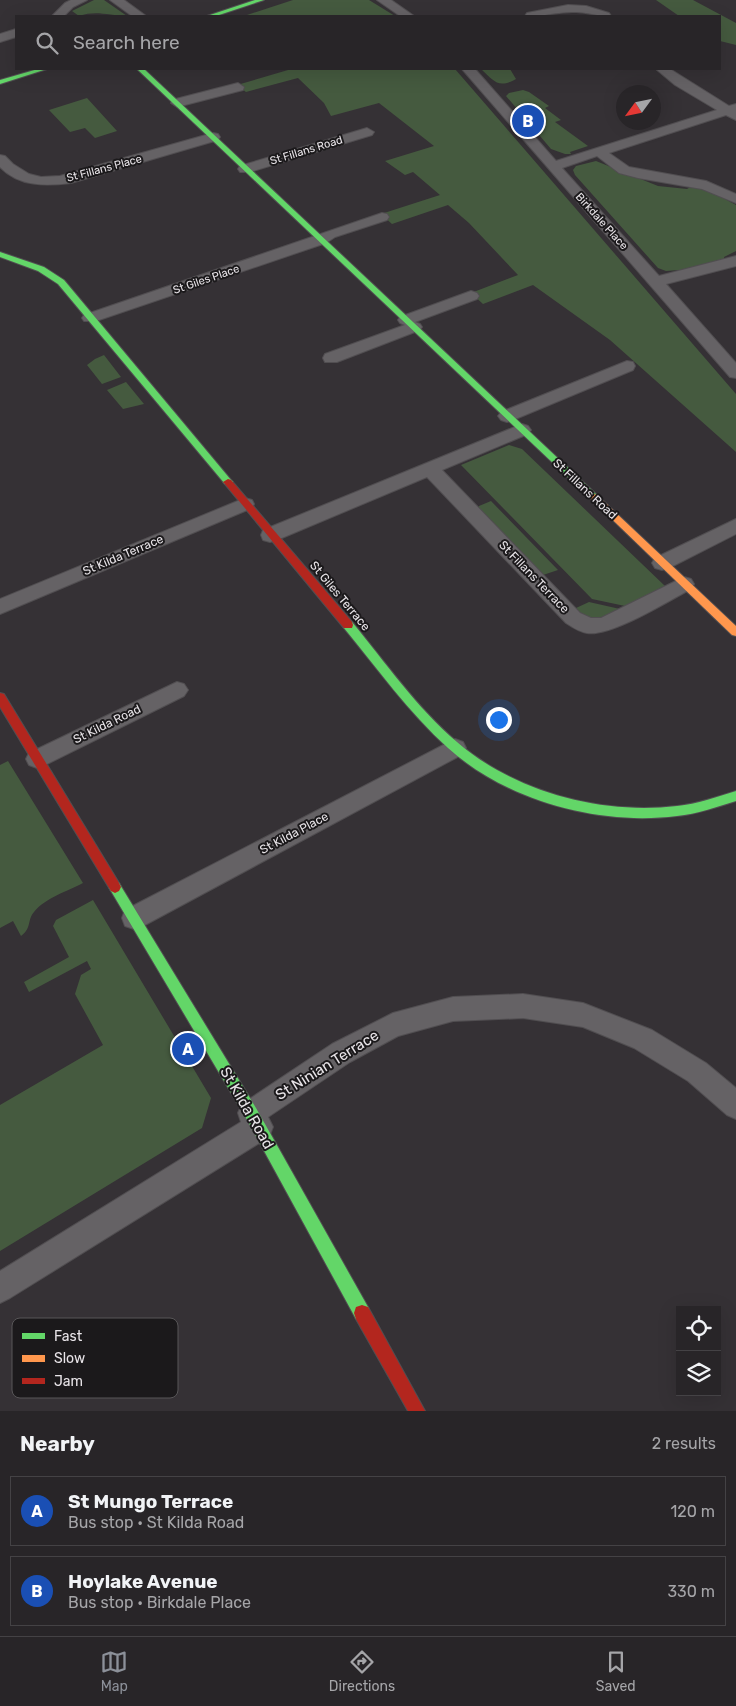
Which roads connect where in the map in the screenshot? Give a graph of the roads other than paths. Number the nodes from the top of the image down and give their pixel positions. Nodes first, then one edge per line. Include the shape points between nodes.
1 (81, 0) edge
2 (116, 0) edge
3 (261, 0) edge
4 (383, 0) edge
5 (585, 4) edge
6 (58, 15) edge
7 (138, 15) edge
8 (213, 15) edge
9 (406, 15) edge
10 (535, 15) edge
11 (603, 15) edge
12 (15, 33) edge
13 (0, 38) edge
14 (41, 70) edge
15 (141, 70) edge
16 (469, 70) edge
17 (663, 70) edge
18 (0, 82) edge
19 (238, 87) dead end
20 (177, 103) junction
21 (733, 111) edge
22 (367, 132) dead end
23 (213, 137) junction
24 (600, 152) junction
25 (0, 159) edge
26 (553, 166) junction
27 (246, 169) junction
28 (736, 199) edge
29 (382, 217) dead end
30 (321, 240) junction
31 (0, 254) edge
32 (736, 261) edge
33 (656, 282) junction
34 (471, 296) dead end
35 (90, 318) junction
36 (410, 323) junction
37 (331, 358) dead end
38 (627, 366) dead end
39 (736, 373) edge
40 (507, 416) junction
41 (522, 430) junction
42 (430, 468) junction
43 (245, 504) junction
44 (736, 526) edge
45 (270, 535) junction
46 (662, 563) junction
47 (684, 584) junction
48 (0, 607) edge
49 (736, 632) edge
50 (177, 690) dead end
51 (0, 697) edge
52 (455, 748) junction
53 (37, 759) junction
54 (736, 796) edge
55 (134, 918) junction
56 (736, 1106) edge
57 (255, 1120) junction
58 (0, 1288) edge
59 (417, 1411) edge

1 - 6 street via 63,4
2 - 7 street
3 - 8 street
4 - 9 street
5 - 10 street
5 - 11 street
12 - 13 street
14 - 18 street
15 - 20 street, St Fillans Road
16 - 26 street, Birkdale Place
17 - 21 street
19 - 20 street
20 - 23 street, St Fillans Road
21 - 24 street
22 - 27 street, St Fillans Road
23 - 25 street, St Fillans Place via 72,179 48,182 23,178 9,170
23 - 27 street, St Fillans Road
24 - 26 street
24 - 28 street via 624,170 706,185
26 - 33 street, Birkdale Place
27 - 30 street, St Fillans Road
29 - 30 street
30 - 35 street, St Giles Place
30 - 36 street, St Fillans Road
31 - 35 street, St Giles Terrace via 40,269 61,282
32 - 33 street
33 - 39 street, Birkdale Place
34 - 36 street
35 - 43 street, St Giles Terrace
36 - 37 street
36 - 40 street, St Fillans Road
38 - 40 street
40 - 41 street, St Fillans Road
41 - 42 street
41 - 46 street, St Fillans Road
42 - 45 street
42 - 47 street, St Fillans Terrace via 573,618 588,626 604,625
43 - 45 street, St Giles Terrace
43 - 48 street, St Kilda Terrace
44 - 46 street
45 - 52 street, St Giles Terrace via 431,725
46 - 47 street, St Fillans Road
47 - 49 street, St Fillans Road
50 - 53 street, St Kilda Road
51 - 53 street, St Kilda Road
52 - 54 street, St Giles Terrace via 492,774 535,793 582,806 631,812 679,811
52 - 55 street, St Kilda Place
53 - 55 street, St Kilda Road
55 - 57 street, St Kilda Road
56 - 57 street, St Ninian Terrace via 697,1072 643,1038 583,1015 524,1006 454,1009 393,1025 341,1053
57 - 58 street, St Ninian Terrace
57 - 59 street, St Kilda Road

